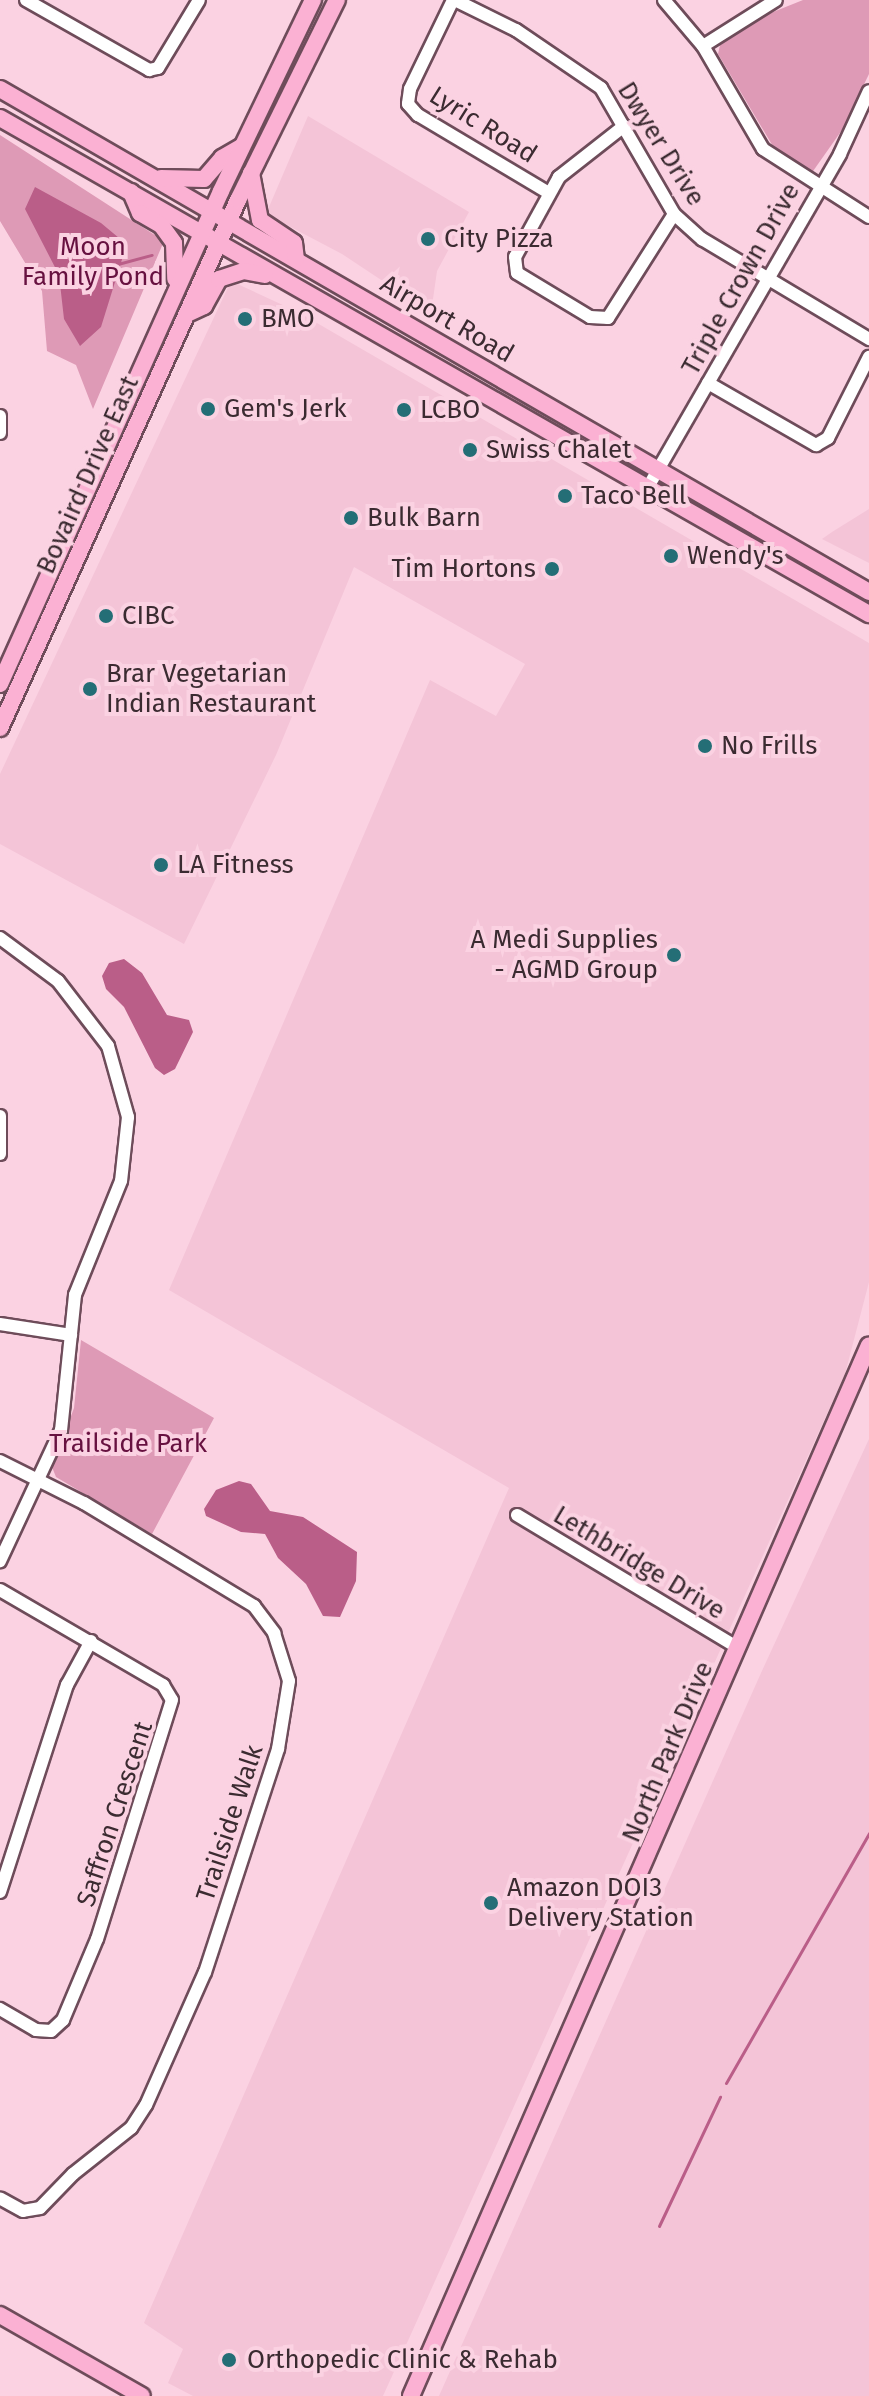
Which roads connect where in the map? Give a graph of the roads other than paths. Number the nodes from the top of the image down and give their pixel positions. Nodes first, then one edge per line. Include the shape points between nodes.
1 (26, 0) edge
2 (199, 0) edge
3 (313, 0) edge
4 (337, 0) edge
5 (454, 0) edge
6 (664, 0) edge
7 (776, 0) edge
8 (703, 46) junction
9 (0, 89) edge
10 (869, 91) edge
11 (0, 118) edge
12 (624, 126) junction
13 (241, 147) junction
14 (251, 172) junction
15 (148, 175) junction
16 (818, 186) junction
17 (131, 192) junction
18 (549, 193) junction
19 (212, 211) junction
20 (674, 214) junction
21 (869, 217) edge
22 (229, 221) junction
23 (202, 233) junction
24 (219, 242) junction
25 (296, 259) junction
26 (280, 278) junction
27 (765, 279) junction
28 (169, 307) junction
29 (187, 314) junction
30 (869, 339) edge
31 (869, 357) edge
32 (708, 383) junction
33 (0, 416) edge
34 (0, 433) edge
35 (658, 471) junction
36 (648, 487) junction
37 (869, 592) edge
38 (869, 614) edge
39 (0, 684) edge
40 (0, 728) edge
41 (0, 938) edge
42 (0, 1116) edge
43 (0, 1154) edge
44 (0, 1324) edge
45 (71, 1335) junction
46 (869, 1345) edge
47 (0, 1461) edge
48 (38, 1480) junction
49 (517, 1515) dead end
50 (0, 1561) edge
51 (0, 1590) edge
52 (91, 1641) junction
53 (738, 1648) junction
54 (0, 1892) edge
55 (0, 2009) edge
56 (0, 2198) edge
57 (0, 2315) edge
58 (142, 2396) edge
59 (411, 2396) edge

1 - 2 street via 149,70 158,68
3 - 13 main road, Bovaird Drive East
4 - 14 main road, Bovaird Drive East
5 - 12 street, Dwyer Drive via 580,69 608,98
5 - 18 street, Lyric Road via 410,89 408,104
6 - 8 street
7 - 8 street
8 - 16 street via 763,149
9 - 15 main road, Airport Road
10 - 16 street, Triple Crown Drive via 847,141
11 - 17 main road, Airport Road
12 - 18 street via 566,169
12 - 20 street, Dwyer Drive
13 - 15 main road via 222,158 214,173 194,182
13 - 19 main road, Bovaird Drive East
14 - 22 main road, Bovaird Drive East
14 - 25 main road via 260,220 294,243
15 - 19 main road, Airport Road
16 - 21 street
16 - 27 street, Triple Crown Drive
17 - 23 main road, Airport Road
17 - 28 main road via 140,213 169,233 177,251
18 - 20 street via 514,268 597,320 613,315
19 - 22 main road, Airport Road
19 - 23 main road, Bovaird Drive East
20 - 27 street, Dwyer Drive via 702,239
22 - 24 main road, Bovaird Drive East
22 - 25 main road, Airport Road
23 - 24 main road, Airport Road
23 - 28 main road, Bovaird Drive East
24 - 26 main road, Airport Road
24 - 29 main road, Bovaird Drive East
25 - 35 main road, Airport Road
26 - 29 main road via 244,271 230,274 219,279 204,306
26 - 36 main road, Airport Road
27 - 30 street, Dwyer Drive
27 - 32 street, Triple Crown Drive
28 - 39 main road, Bovaird Drive East
29 - 40 main road, Bovaird Drive East
31 - 32 street via 828,438 816,445
32 - 35 street, Triple Crown Drive
33 - 34 street
35 - 36 street, Triple Crown Drive
35 - 37 main road, Airport Road
36 - 38 main road, Airport Road
41 - 45 street via 58,981 108,1046 128,1117 121,1181 75,1295
42 - 43 street
44 - 45 street
45 - 48 street via 63,1421
46 - 53 main road, North Park Drive
47 - 48 street, Trailside Walk
48 - 50 street
48 - 56 street, Trailside Walk via 254,1606 274,1633 289,1681 278,1749 218,1933 146,2105 131,2128 40,2208 23,2211
49 - 53 street, Lethbridge Drive
51 - 52 street, Saffron Crescent
52 - 54 street via 67,1685
52 - 55 street, Saffron Crescent via 163,1685 172,1696 169,1722 97,1939 63,2020 51,2031 36,2030
53 - 59 main road, North Park Drive
57 - 58 main road

